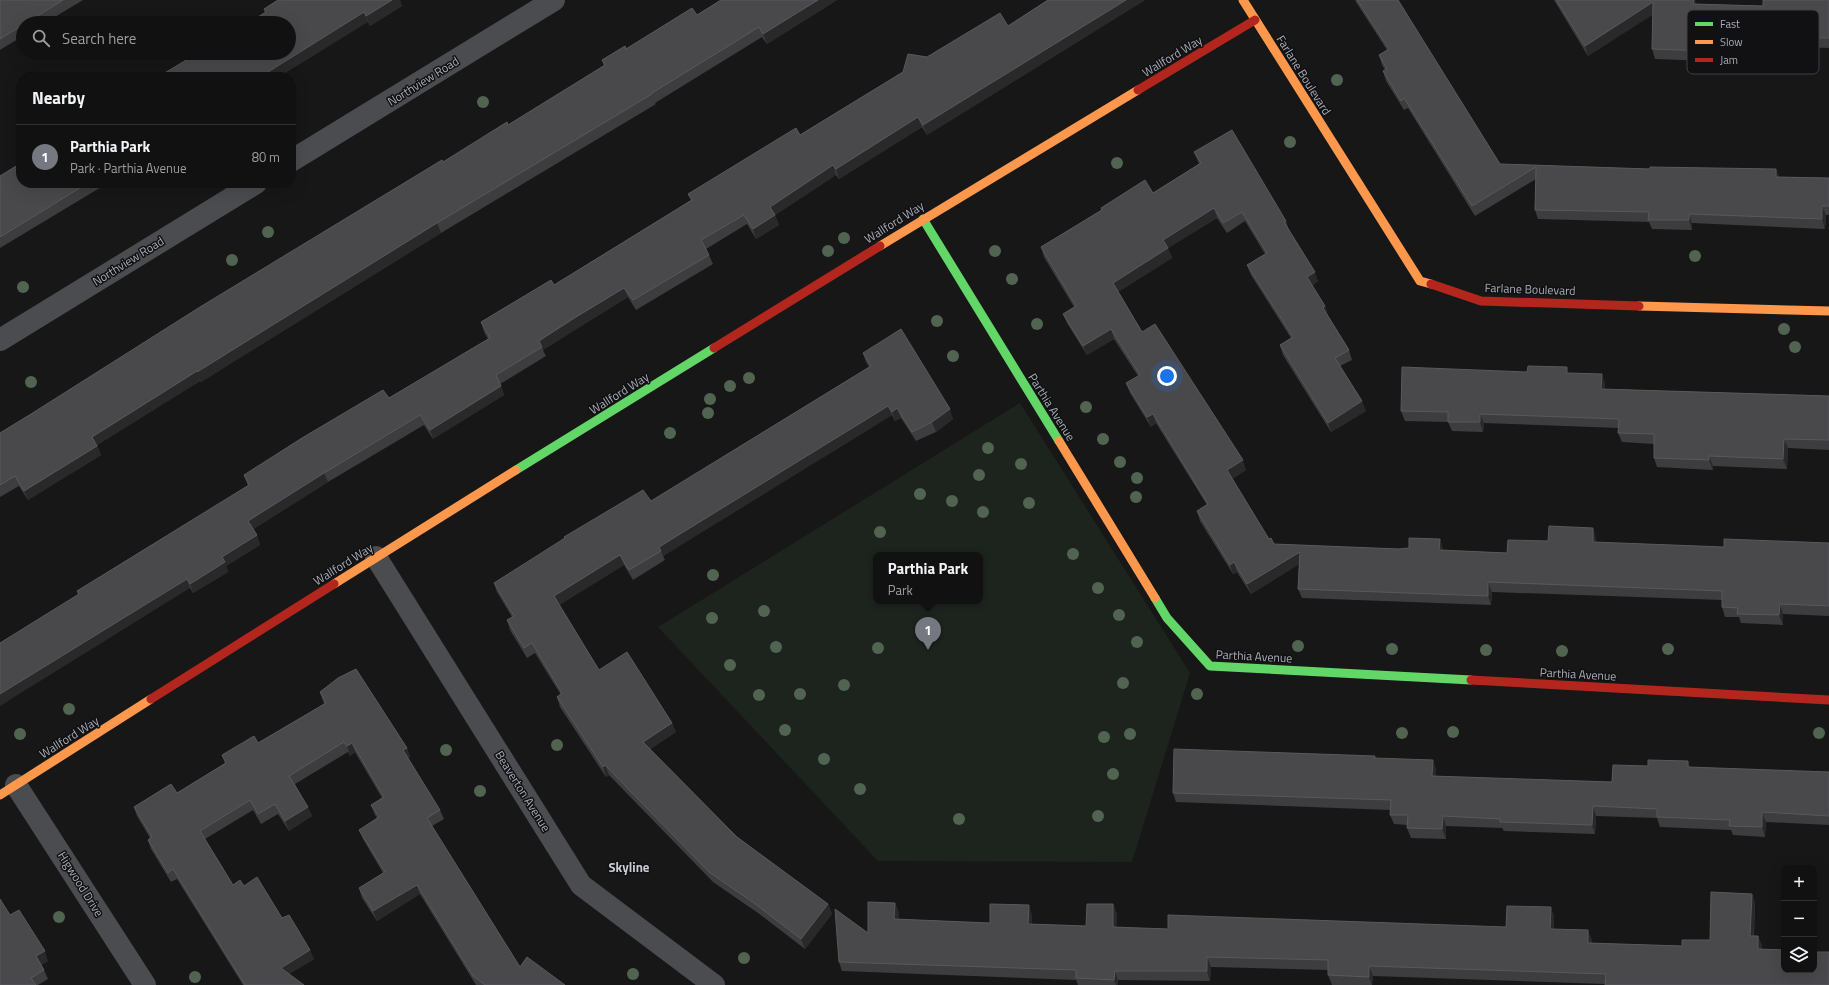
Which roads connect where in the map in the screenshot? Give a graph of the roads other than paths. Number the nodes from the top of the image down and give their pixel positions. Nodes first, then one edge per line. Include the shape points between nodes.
1 (554, 0) edge
2 (1243, 0) edge
3 (1255, 20) junction
4 (296, 158) edge
5 (248, 188) edge
6 (923, 219) junction
7 (1829, 311) edge
8 (0, 340) edge
9 (376, 557) junction
10 (1829, 700) edge
11 (8, 790) edge
12 (145, 985) edge
13 (714, 985) edge

1 - 4 street, Northview Road
2 - 3 street, Farlane Boulevard
3 - 6 street, Wallford Way
3 - 7 street, Farlane Boulevard via 1420,281 1481,301
5 - 8 street, Northview Road
6 - 9 street, Wallford Way
6 - 10 street, Parthia Avenue via 1167,618 1210,666
9 - 11 street, Wallford Way
9 - 13 street, Beaverton Avenue via 581,885
11 - 12 street, Higwood Drive

